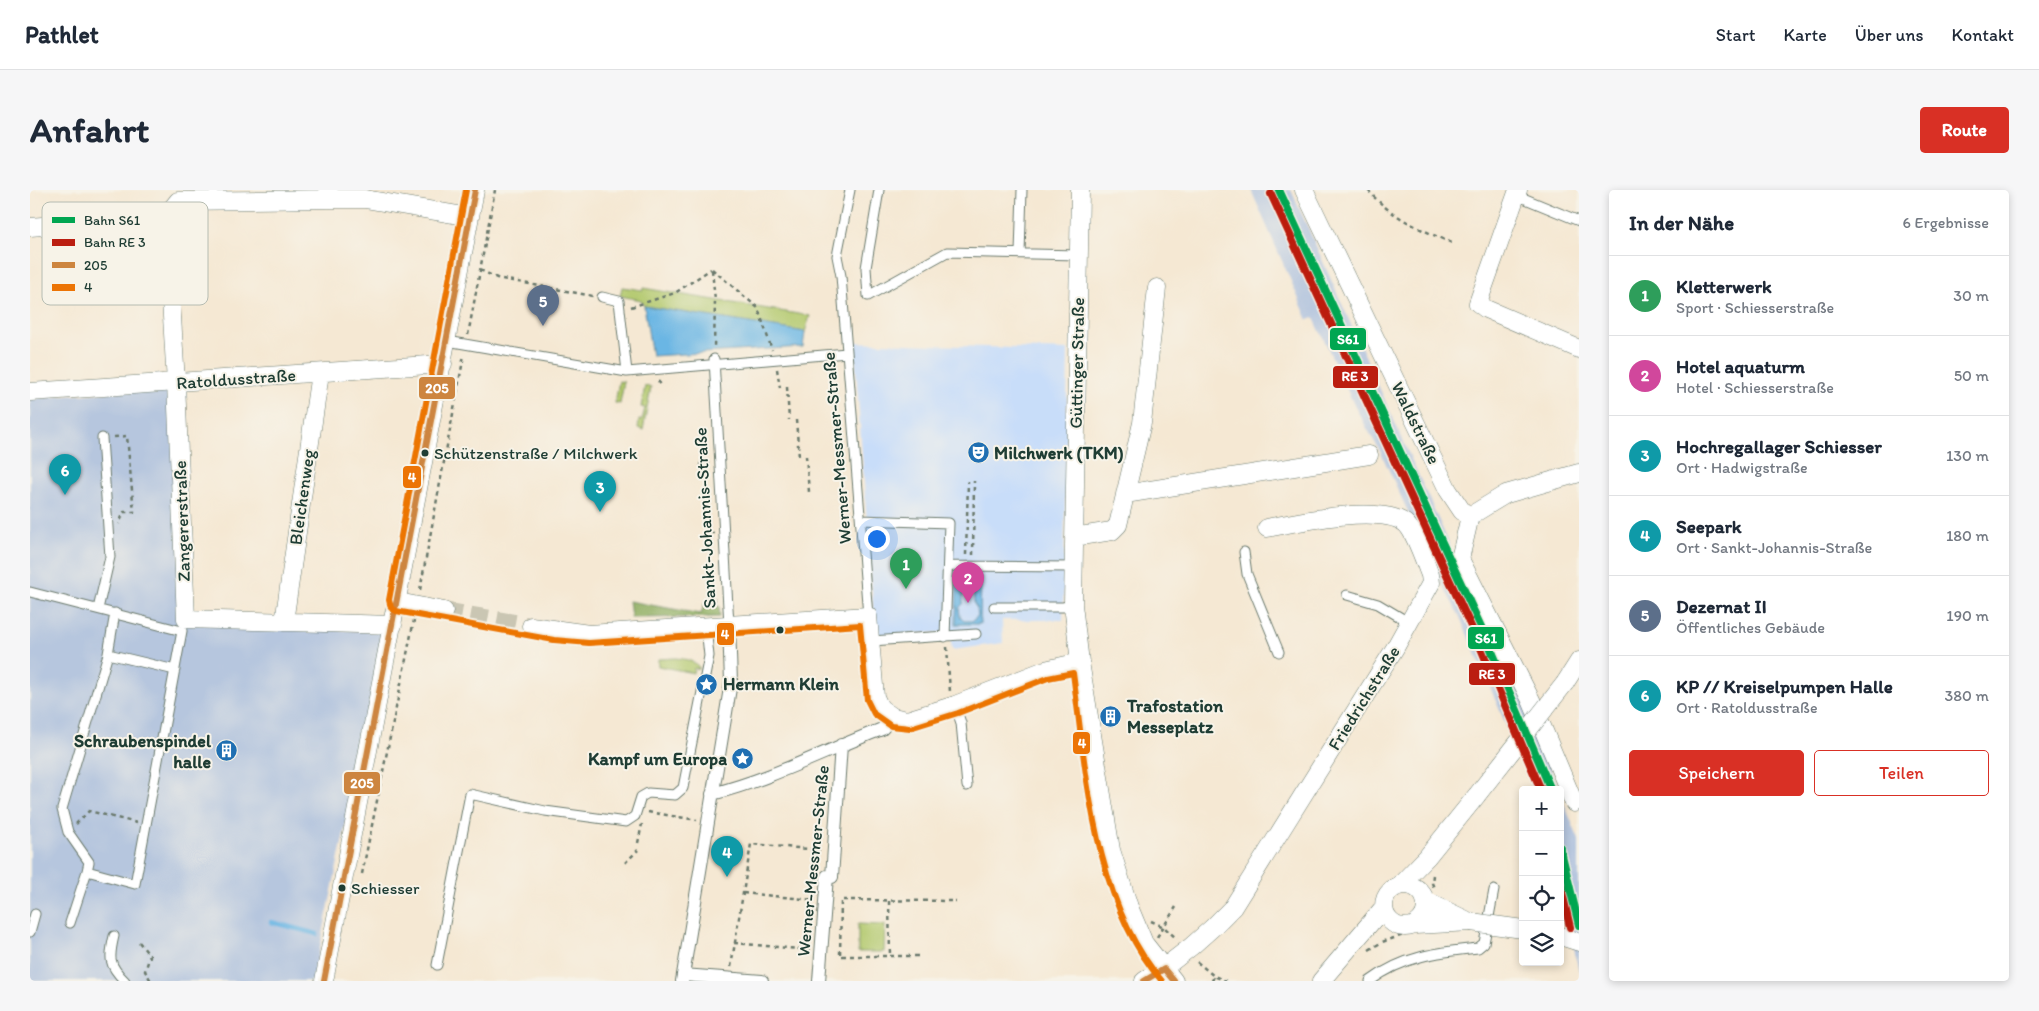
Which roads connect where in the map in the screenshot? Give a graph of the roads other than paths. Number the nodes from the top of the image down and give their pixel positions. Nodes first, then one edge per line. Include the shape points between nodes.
1 (475, 190) edge
2 (850, 190) edge
3 (879, 190) edge
4 (1022, 190) edge
5 (1080, 190) edge
6 (1304, 190) edge
7 (1517, 193) edge
8 (330, 194) edge
9 (178, 196) edge
10 (470, 218) junction
11 (1579, 221) edge
12 (1020, 253) junction
13 (1079, 255) junction
14 (1158, 288) dead end
15 (602, 297) road end
16 (171, 305) edge
17 (447, 341) junction
18 (1579, 349) edge
19 (847, 353) junction
20 (714, 361) junction
21 (443, 364) junction
22 (626, 372) junction
23 (320, 373) junction
24 (176, 383) junction
25 (30, 392) edge
26 (102, 438) road end
27 (1369, 455) dead end
28 (1579, 474) edge
29 (1125, 494) junction
30 (1470, 516) junction
31 (861, 520) junction
32 (1267, 528) dead end
33 (1074, 537) junction
34 (1244, 552) dead end
35 (948, 566) junction
36 (1074, 567) junction
37 (30, 592) edge
38 (1347, 595) dead end
39 (398, 602) junction
40 (1073, 604) junction
41 (994, 607) dead end
42 (98, 609) junction
43 (444, 610) tunnel mouth
44 (115, 613) junction
45 (868, 616) junction
46 (284, 622) junction
47 (1410, 623) junction
48 (394, 625) junction
49 (729, 625) junction
50 (531, 626) tunnel mouth
51 (706, 627) junction
52 (976, 634) dead end
53 (945, 637) junction
54 (871, 641) junction
55 (1279, 652) dead end
56 (108, 654) junction
57 (1579, 661) edge
58 (1080, 662) junction
59 (175, 670) junction
60 (954, 705) junction
61 (892, 717) junction
62 (841, 745) junction
63 (967, 786) dead end
64 (712, 794) junction
65 (1574, 803) dead end
66 (1427, 857) junction
67 (87, 871) junction
68 (1399, 886) junction
69 (1494, 890) dead end
70 (1425, 898) junction
71 (1384, 907) junction
72 (35, 914) dead end
73 (1471, 922) junction
74 (70, 923) dead end
75 (1408, 926) junction
76 (1519, 928) edge
77 (30, 932) edge
78 (114, 936) dead end
79 (1564, 937) edge
80 (1579, 942) edge
81 (1354, 943) junction
82 (437, 965) dead end
83 (1169, 975) edge
84 (682, 978) edge
85 (1375, 979) edge
86 (125, 981) edge
87 (324, 981) edge
88 (762, 981) edge
89 (819, 981) edge
90 (1144, 981) edge
91 (1320, 981) edge

1 - 10 street
2 - 19 lane, Werner-Messmer-Straße via 837,256
3 - 12 lane via 866,268 868,296 947,252
4 - 12 lane
5 - 13 street, Güttinger Straße
6 - 30 street, Waldstraße via 1448,490 1462,511
7 - 11 lane
7 - 18 street via 1478,303
8 - 9 street
8 - 10 street
10 - 17 street
12 - 13 lane
13 - 33 street, Güttinger Straße
14 - 29 street via 1142,423
15 - 22 lane via 619,301
16 - 24 street, Zangererstraße
17 - 21 street
17 - 22 lane
19 - 20 lane
19 - 31 lane, Werner-Messmer-Straße
20 - 22 lane
20 - 49 lane, Sankt-Johannis-Straße
21 - 23 street, Ratoldusstraße
21 - 39 street
23 - 24 street, Ratoldusstraße
23 - 46 street, Bleichenweg
24 - 25 street, Ratoldusstraße
24 - 46 street, Zangererstraße via 186,619
26 - 42 lane via 110,557
27 - 29 street
28 - 30 street via 1506,494
29 - 33 street via 1116,528
30 - 65 street via 1460,559 1531,700
31 - 35 lane via 949,523
31 - 45 lane, Werner-Messmer-Straße
32 - 47 street, Friedrichstraße via 1344,515 1391,518 1406,524 1431,583
33 - 36 street, Güttinger Straße
34 - 55 lane via 1247,574
35 - 36 lane
35 - 53 lane
36 - 40 street, Güttinger Straße
37 - 42 lane
38 - 47 lane via 1378,604
39 - 43 street
39 - 48 street
40 - 41 lane via 1063,607
40 - 58 street, Güttinger Straße
42 - 44 lane
44 - 56 lane
44 - 59 lane via 182,631
45 - 49 street
45 - 54 street
46 - 48 street, Zangererstraße
47 - 83 street, Friedrichstraße via 1234,907 1186,952
48 - 87 street
49 - 51 street
49 - 64 street, Sankt-Johannis-Straße via 732,682
50 - 51 street via 589,634
51 - 82 lane via 709,656 683,788 676,795 648,793 640,797 635,816 626,822 545,811 470,794
52 - 53 lane
53 - 54 lane
54 - 61 street via 874,697 880,708
56 - 59 lane
56 - 67 lane via 62,809 68,832 89,862
57 - 66 street, bridge
58 - 60 street via 1046,670
58 - 83 street, Güttinger Straße via 1111,850 1144,943
59 - 67 lane via 134,884
60 - 61 street via 907,720
60 - 63 lane via 961,723
61 - 62 street via 882,729
62 - 64 street via 787,770
62 - 89 street, Werner-Messmer-Straße via 832,877 826,876
64 - 84 street, Sankt-Johannis-Straße
66 - 68 street
66 - 70 street
67 - 74 lane
68 - 70 street via 1413,886
68 - 71 street via 1388,894
69 - 85 lane via 1484,943 1478,948 1414,957
70 - 73 street
70 - 75 street via 1425,915
71 - 75 street via 1389,920
71 - 81 street
72 - 77 lane
73 - 75 street
73 - 76 street, bridge
75 - 81 street
78 - 86 lane via 111,966
79 - 80 street
81 - 91 street
83 - 90 street, Friedrichstraße
84 - 88 street

